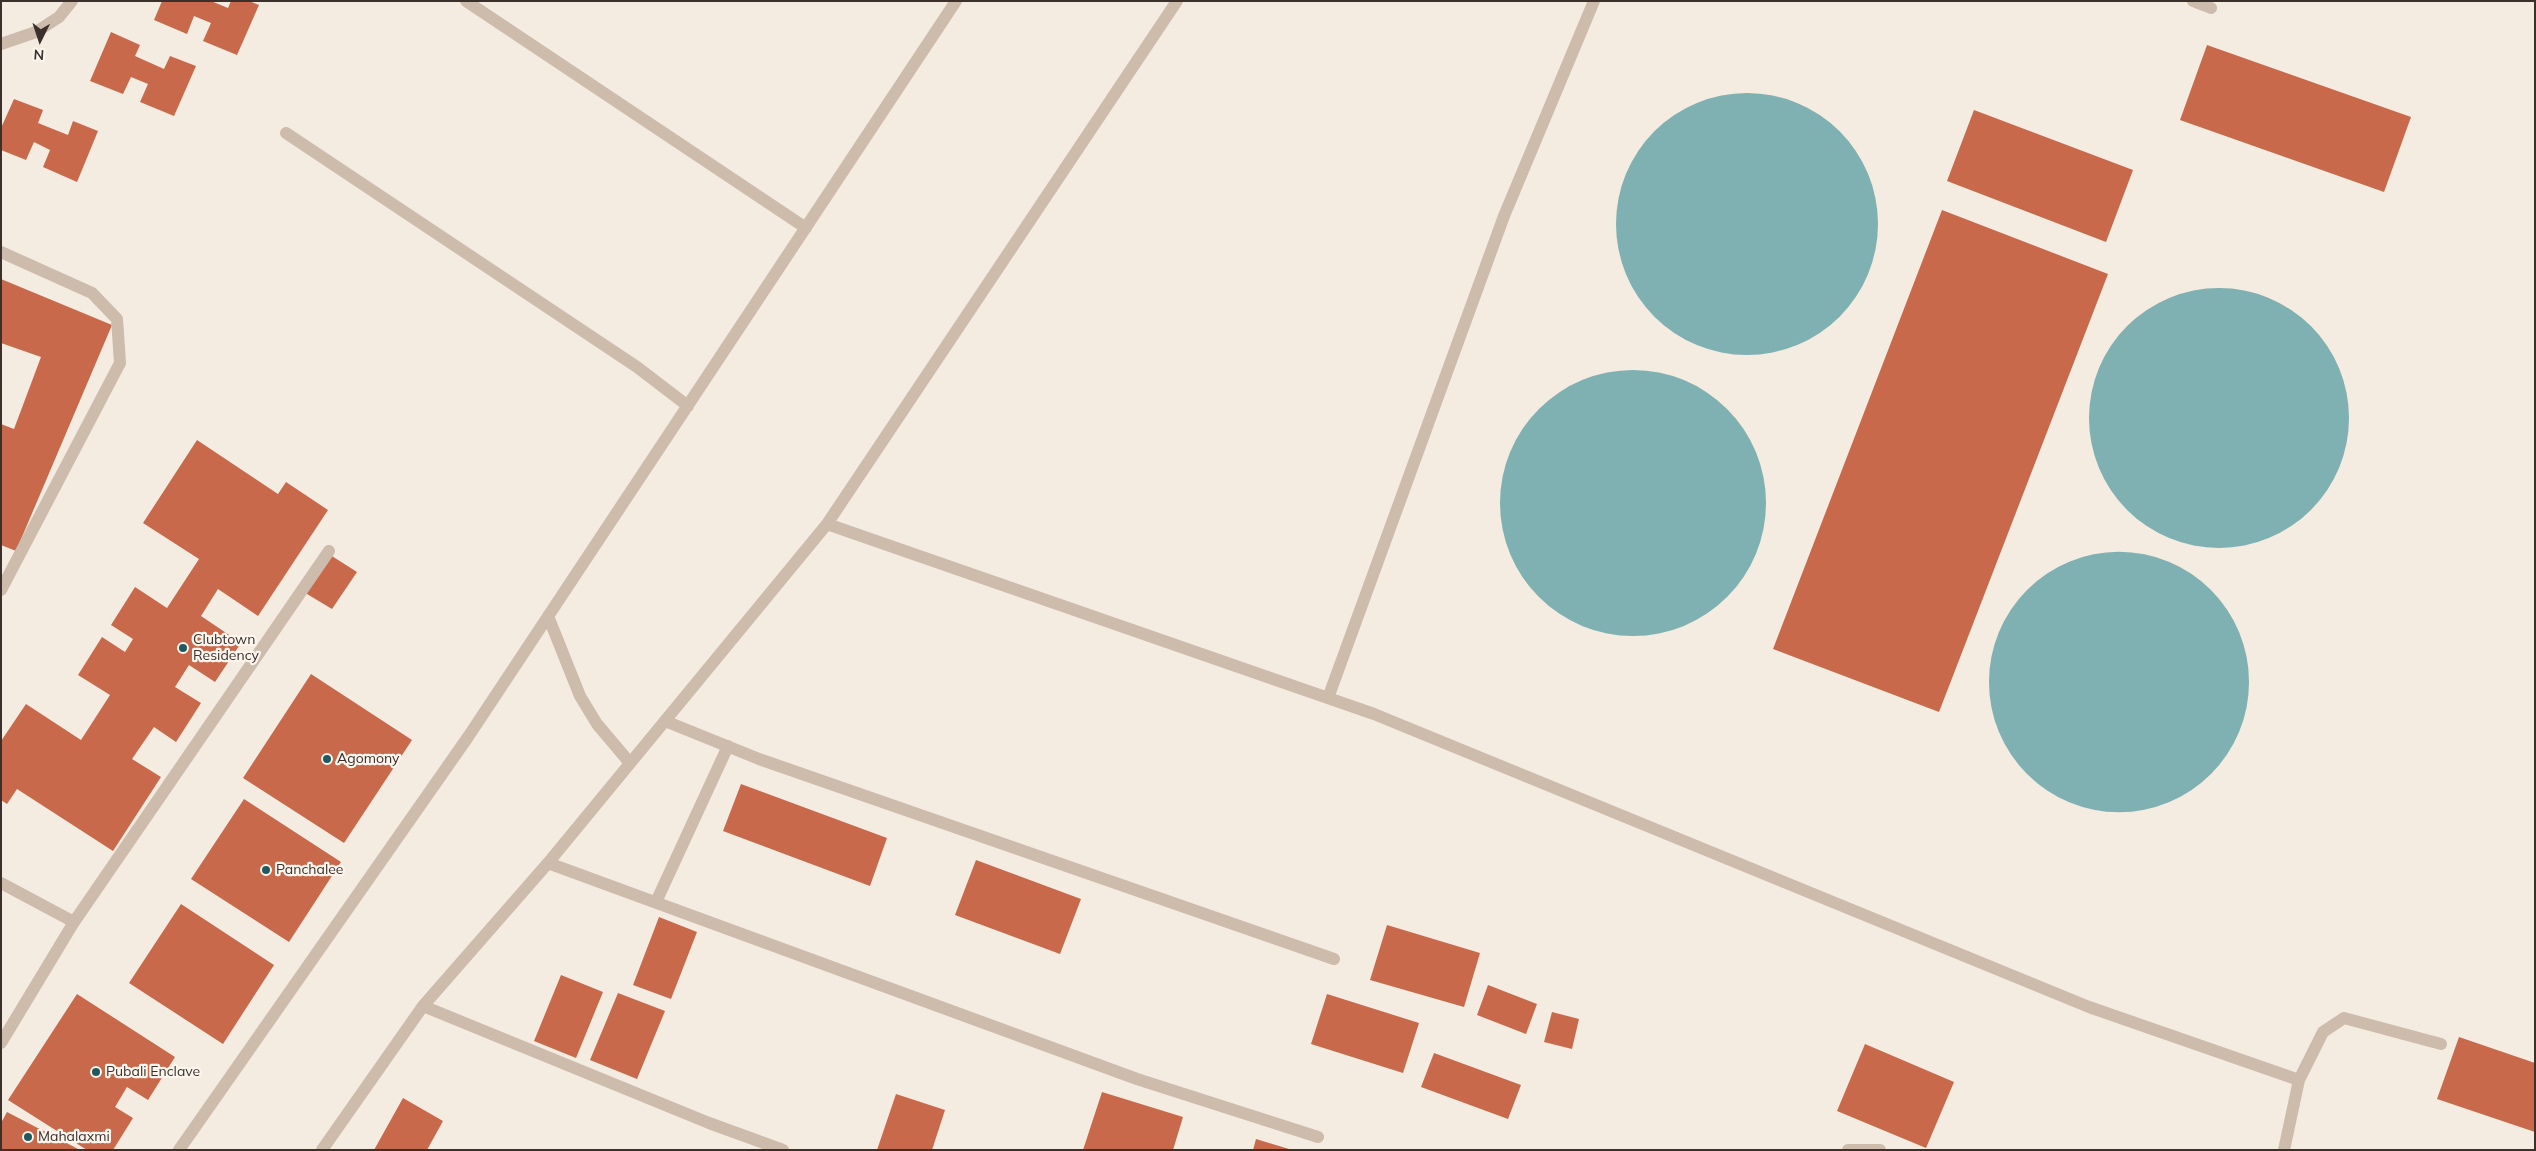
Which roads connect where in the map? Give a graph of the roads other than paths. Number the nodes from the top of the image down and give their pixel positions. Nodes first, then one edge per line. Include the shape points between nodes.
1 (72, 1) edge
2 (466, 1) edge
3 (956, 1) edge
4 (1177, 1) edge
5 (1594, 1) edge
6 (2193, 1) edge
7 (2211, 8) dead end
8 (1, 44) edge
9 (286, 133) dead end
10 (806, 228) junction
11 (1, 252) edge
12 (688, 406) junction
13 (827, 524) junction
14 (329, 551) dead end
15 (1, 590) edge
16 (548, 616) junction
17 (1328, 698) junction
18 (665, 721) junction
19 (728, 746) junction
20 (630, 763) junction
21 (548, 863) junction
22 (1, 883) edge
23 (656, 902) junction
24 (74, 922) junction
25 (1334, 959) dead end
26 (423, 1006) junction
27 (1, 1043) edge
28 (2441, 1044) dead end
29 (2299, 1080) junction
30 (1318, 1137) dead end
31 (179, 1150) edge
32 (322, 1150) edge
33 (783, 1150) edge
34 (1848, 1150) edge
35 (1880, 1150) edge
36 (2284, 1150) edge

1 - 8 street via 59,17 36,32
2 - 10 street
3 - 10 street
4 - 13 street
5 - 17 street via 1504,216
6 - 7 street
9 - 12 street via 637,367
10 - 12 street
11 - 15 street via 92,293 117,319 120,363
12 - 16 street
13 - 17 street
13 - 18 street
14 - 24 street
16 - 20 street via 580,696 597,724
16 - 31 street via 468,737
17 - 29 street via 2089,1007
18 - 19 street
18 - 20 street
19 - 23 street
19 - 25 street
20 - 21 street
21 - 23 street
21 - 26 street
22 - 24 street
23 - 30 street via 1137,1079
24 - 27 street
26 - 32 street
26 - 33 street
28 - 29 street via 2344,1018 2323,1032
29 - 36 street
34 - 35 street

